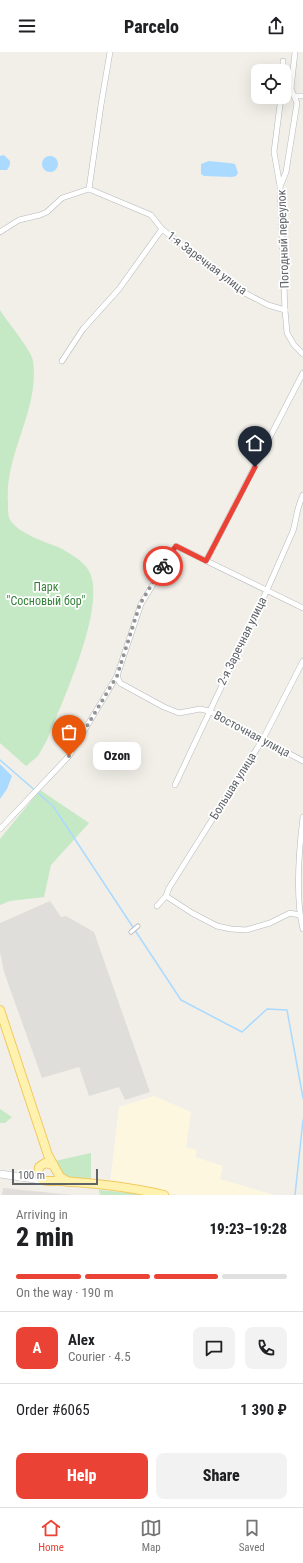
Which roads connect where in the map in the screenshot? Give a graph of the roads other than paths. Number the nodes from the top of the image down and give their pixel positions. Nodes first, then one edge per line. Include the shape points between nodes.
1 (110, 52) edge
2 (295, 52) edge
3 (294, 96) junction
4 (303, 96) edge
5 (280, 104) edge
6 (280, 187) junction
7 (89, 189) junction
8 (162, 230) junction
9 (0, 232) edge
10 (285, 310) junction
11 (303, 354) edge
12 (62, 361) dead end
13 (303, 372) edge
14 (303, 495) edge
15 (206, 561) junction
16 (267, 590) junction
17 (303, 608) edge
18 (303, 661) edge
19 (117, 676) junction
20 (209, 711) junction
21 (263, 739) junction
22 (303, 761) edge
23 (175, 785) dead end
24 (303, 817) edge
25 (0, 829) edge
26 (166, 896) junction
27 (157, 906) dead end
28 (299, 915) junction
29 (138, 926) dead end
30 (303, 929) edge
31 (132, 932) dead end
32 (0, 1010) edge
33 (45, 1146) junction
34 (41, 1166) junction
35 (55, 1168) junction
36 (0, 1174) edge
37 (18, 1176) junction
38 (41, 1180) junction
39 (51, 1181) junction
40 (70, 1182) junction
41 (164, 1195) edge

1 - 7 street
2 - 3 street, Погодный переулок via 291,89
3 - 4 street
3 - 6 street, Погодный переулок via 298,103 286,172
5 - 6 street via 274,152
6 - 10 street, Погодный переулок
7 - 8 street, 1-я Заречная улица via 151,215
7 - 9 street via 62,198 47,212 19,220
8 - 10 street, 1-я Заречная улица via 243,292 268,305
8 - 12 street
10 - 11 street via 290,341
13 - 15 street
14 - 16 street, 2-я Заречная улица via 296,513 294,528
15 - 16 street
15 - 19 street via 176,546 140,604
16 - 17 street
16 - 20 street, 2-я Заречная улица
18 - 21 street, Большая улица
19 - 20 street, Восточная улица via 120,683 179,713 200,708
19 - 25 street via 69,756
20 - 21 street, Восточная улица
20 - 23 street, 2-я Заречная улица
21 - 22 street, Восточная улица
21 - 26 street, Большая улица
24 - 28 street
26 - 27 street, Большая улица
26 - 28 street via 217,926 231,929 246,930 270,923 290,913
28 - 30 street
29 - 31 street
32 - 33 main road
33 - 34 main road via 46,1159
33 - 35 main road
34 - 35 main road via 48,1163
34 - 37 main road
34 - 38 main road via 38,1173
35 - 39 main road via 55,1177
35 - 40 main road via 60,1177
36 - 37 main road
37 - 38 main road
38 - 39 main road
39 - 40 main road
40 - 41 main road

